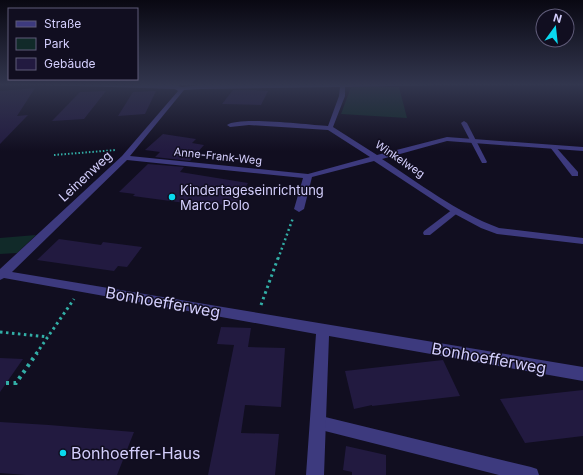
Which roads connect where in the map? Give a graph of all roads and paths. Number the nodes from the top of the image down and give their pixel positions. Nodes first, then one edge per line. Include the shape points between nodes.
1 (168, 106) edge
2 (338, 106) edge
3 (464, 123) dead end
4 (230, 125) dead end
5 (330, 128) junction
6 (472, 141) junction
7 (552, 146) junction
8 (133, 149) junction
9 (583, 149) edge
10 (54, 155) dead end
11 (376, 157) junction
12 (125, 158) junction
13 (484, 162) dead end
14 (575, 174) dead end
15 (308, 176) junction
16 (299, 209) joint
17 (456, 211) junction
18 (427, 233) dead end
19 (583, 241) edge
20 (1, 275) edge
21 (81, 288) junction
22 (257, 318) junction
23 (324, 329) junction
24 (0, 332) edge
25 (48, 337) junction
26 (583, 374) edge
27 (6, 383) dead end
28 (318, 422) junction
29 (314, 475) edge
30 (531, 475) edge

1 - 8 street, Leinenweg
2 - 5 street
3 - 6 lane
4 - 5 street, Winkelweg via 249,123
5 - 11 street, Winkelweg
6 - 7 street, Anne-Frank-Weg
6 - 11 street, Anne-Frank-Weg via 447,139
6 - 13 lane
7 - 9 street, Anne-Frank-Weg
7 - 14 lane
8 - 10 path
8 - 12 street, Leinenweg
11 - 15 street, Anne-Frank-Weg
11 - 17 street, Winkelweg
12 - 15 street, Anne-Frank-Weg
12 - 20 street, Leinenweg
15 - 16 street
16 - 22 path via 294,214
17 - 18 lane
17 - 19 street, Winkelweg via 497,230
20 - 21 street, Bonhoefferweg
21 - 22 street, Bonhoefferweg
21 - 25 path
22 - 23 street, Bonhoefferweg
23 - 26 street, Bonhoefferweg
23 - 28 street
24 - 25 path
25 - 27 path via 16,383
28 - 29 street
28 - 30 lane

